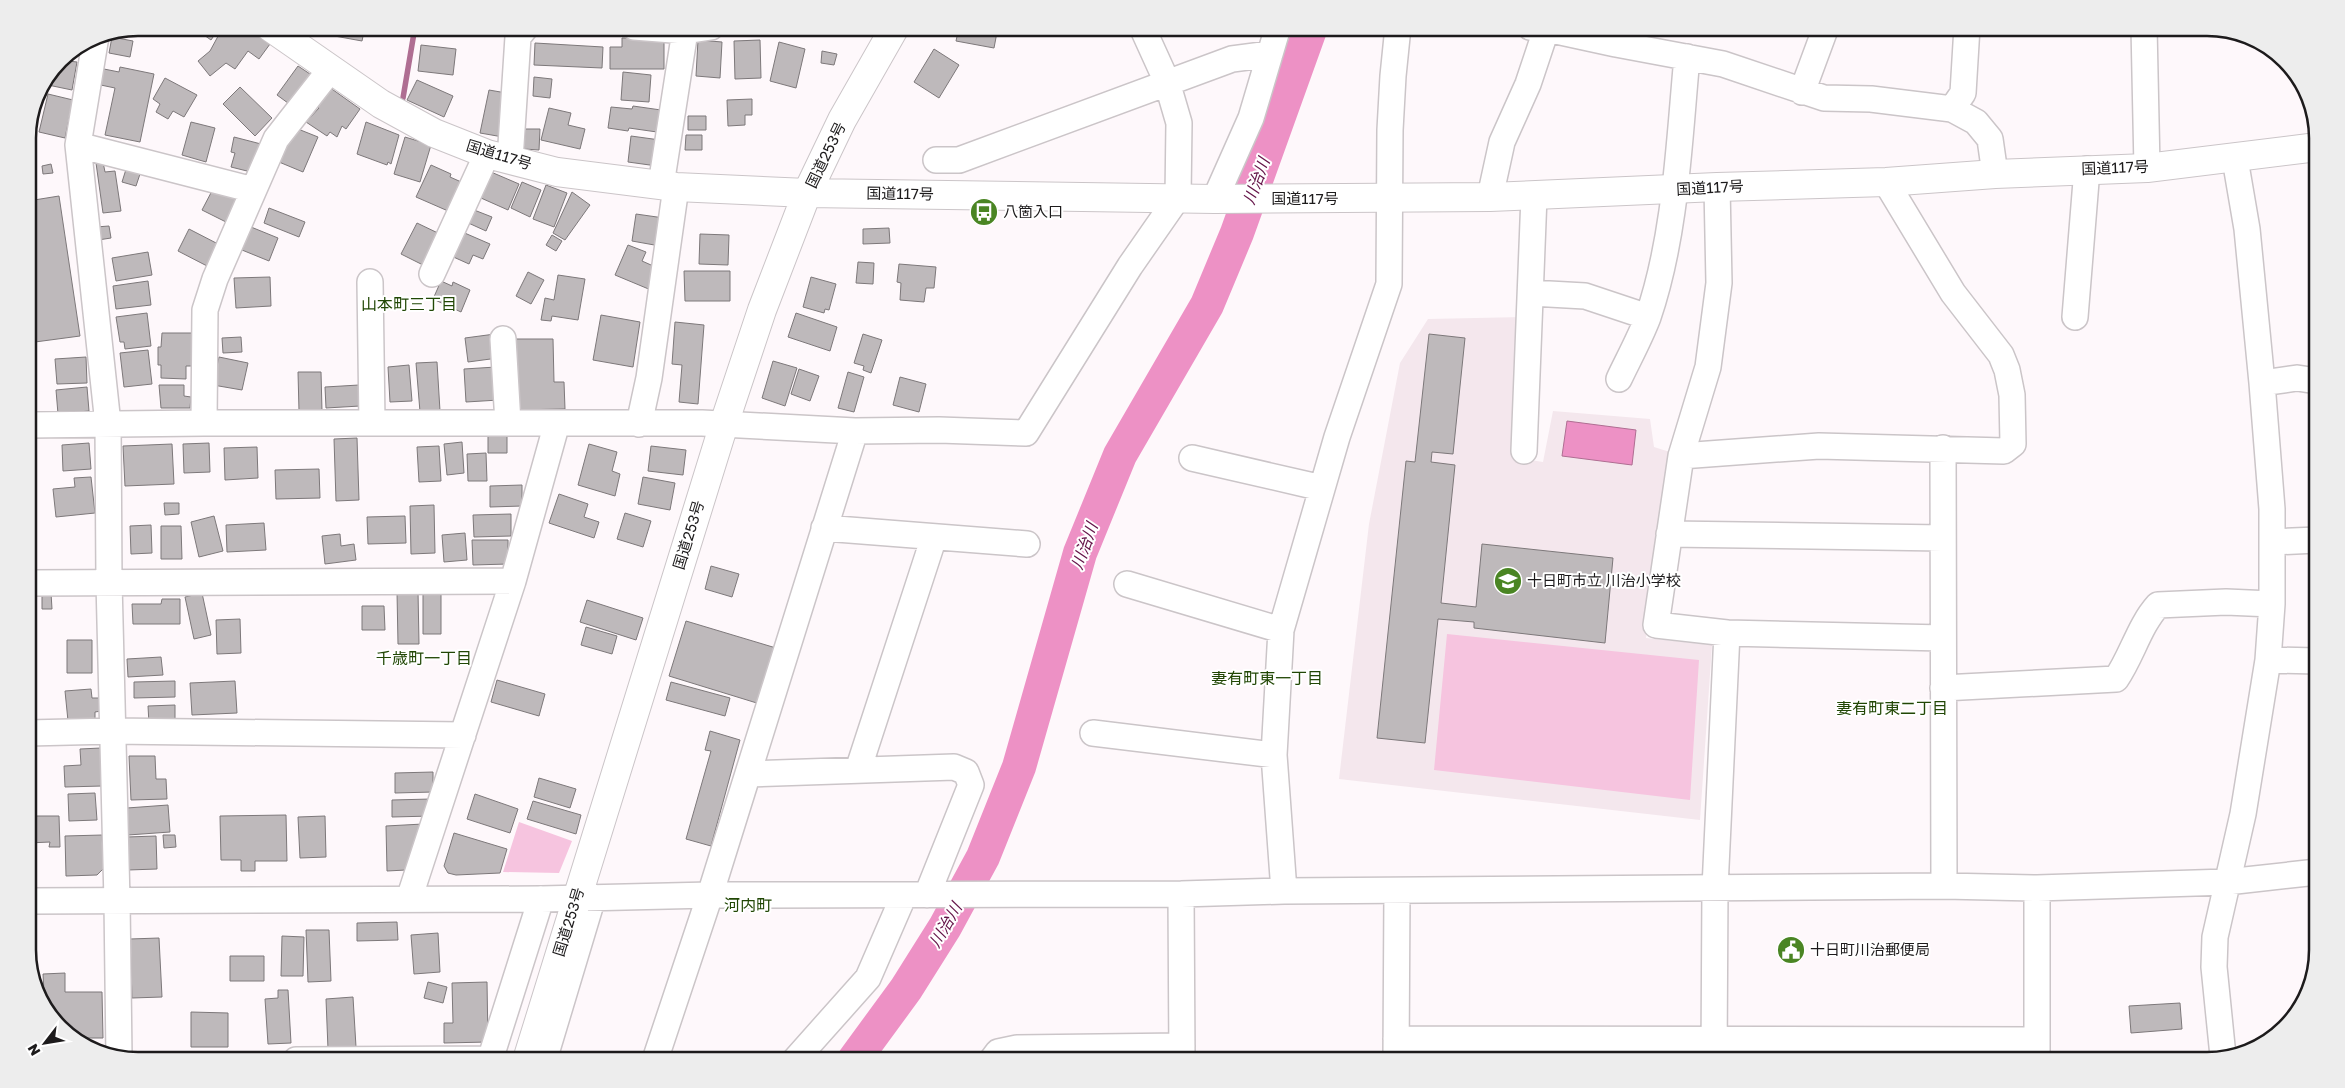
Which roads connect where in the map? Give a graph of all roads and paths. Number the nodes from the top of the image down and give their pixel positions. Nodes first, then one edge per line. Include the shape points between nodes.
1 (281, 36) edge
2 (519, 36) edge
3 (684, 36) edge
4 (890, 36) edge
5 (1146, 36) edge
6 (1276, 36) edge
7 (1397, 36) edge
8 (1540, 36) edge
9 (1620, 36) edge
10 (1823, 36) edge
11 (1967, 36) edge
12 (2144, 36) edge
13 (94, 46) edge
14 (1270, 54) junction
15 (1687, 57) junction
16 (330, 70) junction
17 (1167, 82) junction
18 (1802, 92) junction
19 (1952, 109) junction
20 (78, 145) junction
21 (2309, 148) edge
22 (498, 157) junction
23 (2235, 158) junction
24 (936, 160) dead end
25 (2148, 168) junction
26 (2088, 169) junction
27 (1995, 174) junction
28 (1886, 182) junction
29 (669, 186) junction
30 (1717, 187) junction
31 (1675, 189) junction
32 (253, 190) junction
33 (806, 193) junction
34 (1534, 196) junction
35 (1178, 197) junction
36 (1490, 197) junction
37 (1215, 199) junction
38 (1391, 199) junction
39 (432, 274) dead end
40 (370, 282) dead end
41 (1531, 293) junction
42 (1648, 317) junction
43 (2075, 317) dead end
44 (503, 339) dead end
45 (1619, 379) dead end
46 (2309, 380) edge
47 (2262, 383) junction
48 (204, 423) junction
49 (372, 423) junction
50 (508, 423) junction
51 (557, 423) junction
52 (108, 424) junction
53 (639, 424) junction
54 (724, 424) junction
55 (36, 425) edge
56 (855, 431) junction
57 (1943, 448) junction
58 (1524, 451) dead end
59 (1681, 456) junction
60 (1192, 458) dead end
61 (1322, 488) junction
62 (824, 528) junction
63 (1668, 534) junction
64 (934, 537) junction
65 (1943, 538) junction
66 (2309, 540) edge
67 (2272, 542) junction
68 (1027, 544) dead end
69 (513, 581) junction
70 (36, 582) edge
71 (109, 582) junction
72 (1127, 584) dead end
73 (2272, 604) junction
74 (1281, 630) junction
75 (1727, 632) junction
76 (1943, 638) junction
77 (2268, 660) junction
78 (2309, 661) edge
79 (1943, 688) junction
80 (112, 731) junction
81 (36, 733) edge
82 (1093, 733) dead end
83 (463, 735) junction
84 (1274, 755) junction
85 (858, 770) junction
86 (748, 774) junction
87 (2309, 873) edge
88 (2226, 882) junction
89 (1944, 886) junction
90 (1715, 888) junction
91 (2038, 888) junction
92 (1284, 891) junction
93 (1397, 891) junction
94 (1180, 894) junction
95 (710, 895) junction
96 (922, 895) junction
97 (585, 897) junction
98 (409, 899) junction
99 (541, 899) junction
100 (117, 901) junction
101 (36, 902) edge
102 (118, 1050) edge
103 (1396, 1050) edge
104 (1714, 1050) edge
105 (2037, 1050) edge
106 (2222, 1051) edge
107 (493, 1052) edge
108 (530, 1052) edge
109 (546, 1052) edge
110 (659, 1052) edge
111 (802, 1052) edge
112 (998, 1052) edge
113 (1149, 1052) edge
114 (1182, 1052) edge

1 - 16 highway, 国道117号
2 - 22 street
3 - 29 street
4 - 33 highway, 国道253号 via 842,120
5 - 17 street
6 - 14 street
7 - 38 street via 1390,130
8 - 36 street via 1528,84 1502,142
9 - 15 street
10 - 18 street
11 - 19 street via 1963,93
12 - 25 street
13 - 20 street
14 - 17 street via 1232,60
14 - 37 street via 1251,118
15 - 18 street via 1722,64
15 - 31 street
16 - 22 highway, 国道117号 via 381,104 434,133
16 - 32 street via 276,139
17 - 24 street via 959,160
17 - 35 street via 1179,123
18 - 19 street via 1824,98 1871,99
19 - 27 street via 1976,122 1990,139
20 - 32 street
20 - 52 street
21 - 23 highway, 国道117号
22 - 29 highway, 国道117号 via 557,172
22 - 39 street
23 - 25 highway, 国道117号
23 - 47 street via 2247,229
25 - 26 highway, 国道117号
26 - 27 highway, 国道117号
26 - 43 street
27 - 28 highway, 国道117号
28 - 30 highway, 国道117号
28 - 57 street via 1953,293 2001,354 2007,370 2012,395 2013,444 2004,451
29 - 33 highway, 国道117号
29 - 53 street via 649,378
30 - 31 highway, 国道117号
30 - 59 street via 1719,283 1708,367
31 - 34 highway, 国道117号
31 - 42 street via 1661,270
32 - 48 street via 215,278 205,310
33 - 35 highway, 国道117号
33 - 54 highway, 国道253号
34 - 36 highway, 国道117号
34 - 41 street
35 - 37 highway, 国道117号
35 - 56 street via 1130,266 1026,433
36 - 38 highway, 国道117号
37 - 38 highway, 国道117号
38 - 61 street via 1389,284
40 - 49 street
41 - 42 street via 1585,296
41 - 58 street
42 - 45 street
44 - 50 street
46 - 47 street via 2297,378
47 - 67 street
48 - 49 street
48 - 52 street
49 - 50 street
50 - 51 street
51 - 53 street
51 - 69 street
52 - 55 street
52 - 71 street
53 - 54 street
54 - 56 street
54 - 97 highway, 国道253号
56 - 62 street
57 - 59 street via 1819,446
57 - 65 street
59 - 63 street
60 - 61 street
61 - 74 street
62 - 64 street
62 - 86 street
63 - 65 street
63 - 75 street via 1656,625
64 - 68 street
64 - 85 street
65 - 76 street
66 - 67 street
67 - 73 street
69 - 71 street
69 - 83 street
70 - 71 street
71 - 80 street
72 - 74 street
73 - 77 street
73 - 79 street via 2158,605 2151,612 2116,680
74 - 84 street
75 - 76 street
75 - 90 street
76 - 79 street
77 - 78 street
77 - 88 street via 2242,814
79 - 89 street
80 - 81 street
80 - 83 street
80 - 100 street
82 - 84 street
83 - 98 street
84 - 92 street
85 - 86 street
85 - 96 street via 954,767 966,772 971,785
86 - 95 street
87 - 88 street
88 - 91 street
88 - 106 street via 2215,937 2214,967
89 - 90 street
89 - 91 street
90 - 93 street
90 - 104 street
91 - 105 street
92 - 93 street
92 - 94 street
93 - 103 street
94 - 96 street
94 - 114 street
95 - 96 street
95 - 97 street
95 - 110 street
96 - 111 street via 868,978
97 - 99 street
97 - 108 highway, 国道253号
97 - 109 street
98 - 99 street
98 - 100 street
99 - 107 street
100 - 101 street
100 - 102 street
103 - 104 street
104 - 105 street
112 - 113 street via 1017,1048

